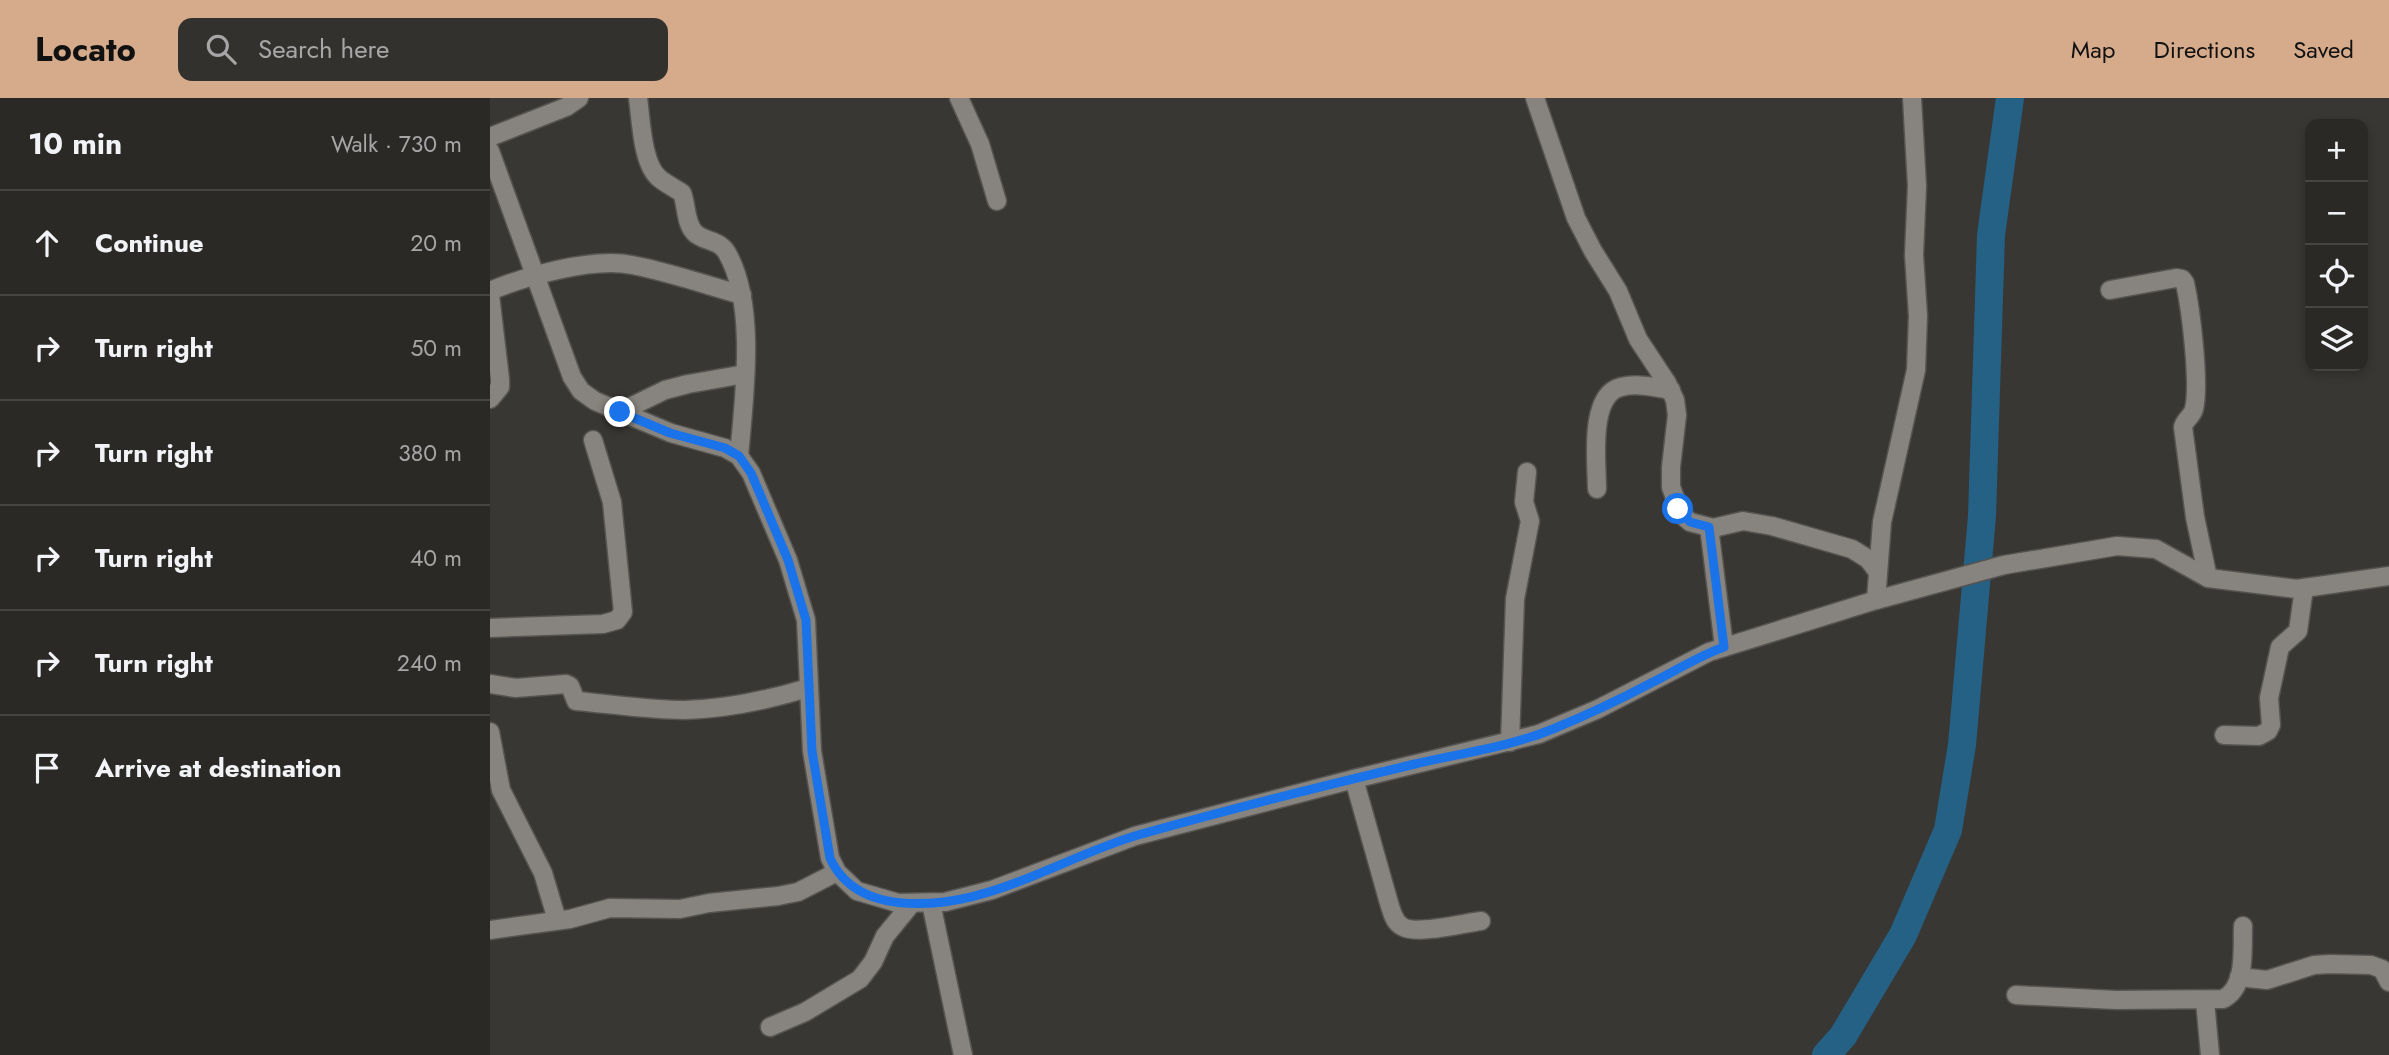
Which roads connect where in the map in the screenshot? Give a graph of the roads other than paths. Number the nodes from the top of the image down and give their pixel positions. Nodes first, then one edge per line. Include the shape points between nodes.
1 (579, 98) edge
2 (638, 98) edge
3 (958, 98) edge
4 (1535, 98) edge
5 (1912, 98) edge
6 (490, 137) edge
7 (490, 151) edge
8 (997, 201) dead end
9 (536, 276) junction
10 (2110, 290) dead end
11 (490, 293) edge
12 (742, 295) junction
13 (745, 374) junction
14 (1671, 390) junction
15 (490, 398) edge
16 (620, 412) junction
17 (593, 440) dead end
18 (739, 456) junction
19 (1527, 472) dead end
20 (1597, 489) dead end
21 (1709, 527) junction
22 (1878, 572) junction
23 (2389, 576) edge
24 (2208, 578) junction
25 (2304, 588) junction
26 (1876, 600) junction
27 (490, 628) edge
28 (1724, 647) junction
29 (490, 684) edge
30 (808, 688) junction
31 (490, 732) edge
32 (2224, 735) dead end
33 (1510, 742) junction
34 (1354, 779) junction
35 (495, 792) edge
36 (837, 872) junction
37 (931, 902) junction
38 (912, 903) junction
39 (557, 920) junction
40 (1481, 920) dead end
41 (2243, 926) dead end
42 (490, 930) edge
43 (2386, 970) edge
44 (2239, 977) junction
45 (2016, 995) dead end
46 (2205, 1000) junction
47 (770, 1027) dead end
48 (963, 1055) edge
49 (2210, 1055) edge

1 - 6 street
2 - 12 street via 652,171 682,193 696,234 723,247
3 - 8 street via 981,144
4 - 14 street via 1576,218
5 - 22 street via 1917,186 1916,370 1887,495
7 - 9 street
9 - 11 street
9 - 12 street via 607,262
9 - 16 street via 572,377 594,401
10 - 24 street via 2176,278 2185,283 2195,398 2183,427
11 - 15 street via 500,387
12 - 13 street
13 - 16 street via 665,390
13 - 18 street
14 - 20 street via 1623,386 1612,392 1597,422
14 - 21 street via 1677,415 1673,495 1685,518
16 - 18 street
17 - 27 street via 612,502 623,612 617,620 603,624
18 - 30 street via 776,530 799,593 808,639
19 - 33 street via 1524,502 1530,521 1515,599
21 - 22 street via 1743,521 1772,526 1852,549
21 - 28 street
22 - 26 street
23 - 25 street
24 - 25 street
24 - 26 street via 2163,553 2117,546 2004,565
25 - 32 street via 2298,631 2280,646 2269,698 2269,731 2259,736
26 - 28 street
28 - 33 street via 1576,719
29 - 30 street via 516,688 566,684 576,701 688,710 761,701
30 - 36 street via 817,790
31 - 35 street
33 - 34 street
34 - 37 street via 1135,836 992,890
34 - 40 street via 1399,925 1416,930
35 - 39 street via 542,873
36 - 38 street via 857,891
36 - 39 street via 798,892 778,896 680,909 610,908
37 - 38 street
37 - 48 street
38 - 47 street via 885,936 860,979 806,1012
39 - 42 street
41 - 44 street
43 - 44 street via 2371,965 2320,964 2267,980
44 - 46 street via 2229,997
45 - 46 street
46 - 49 street

